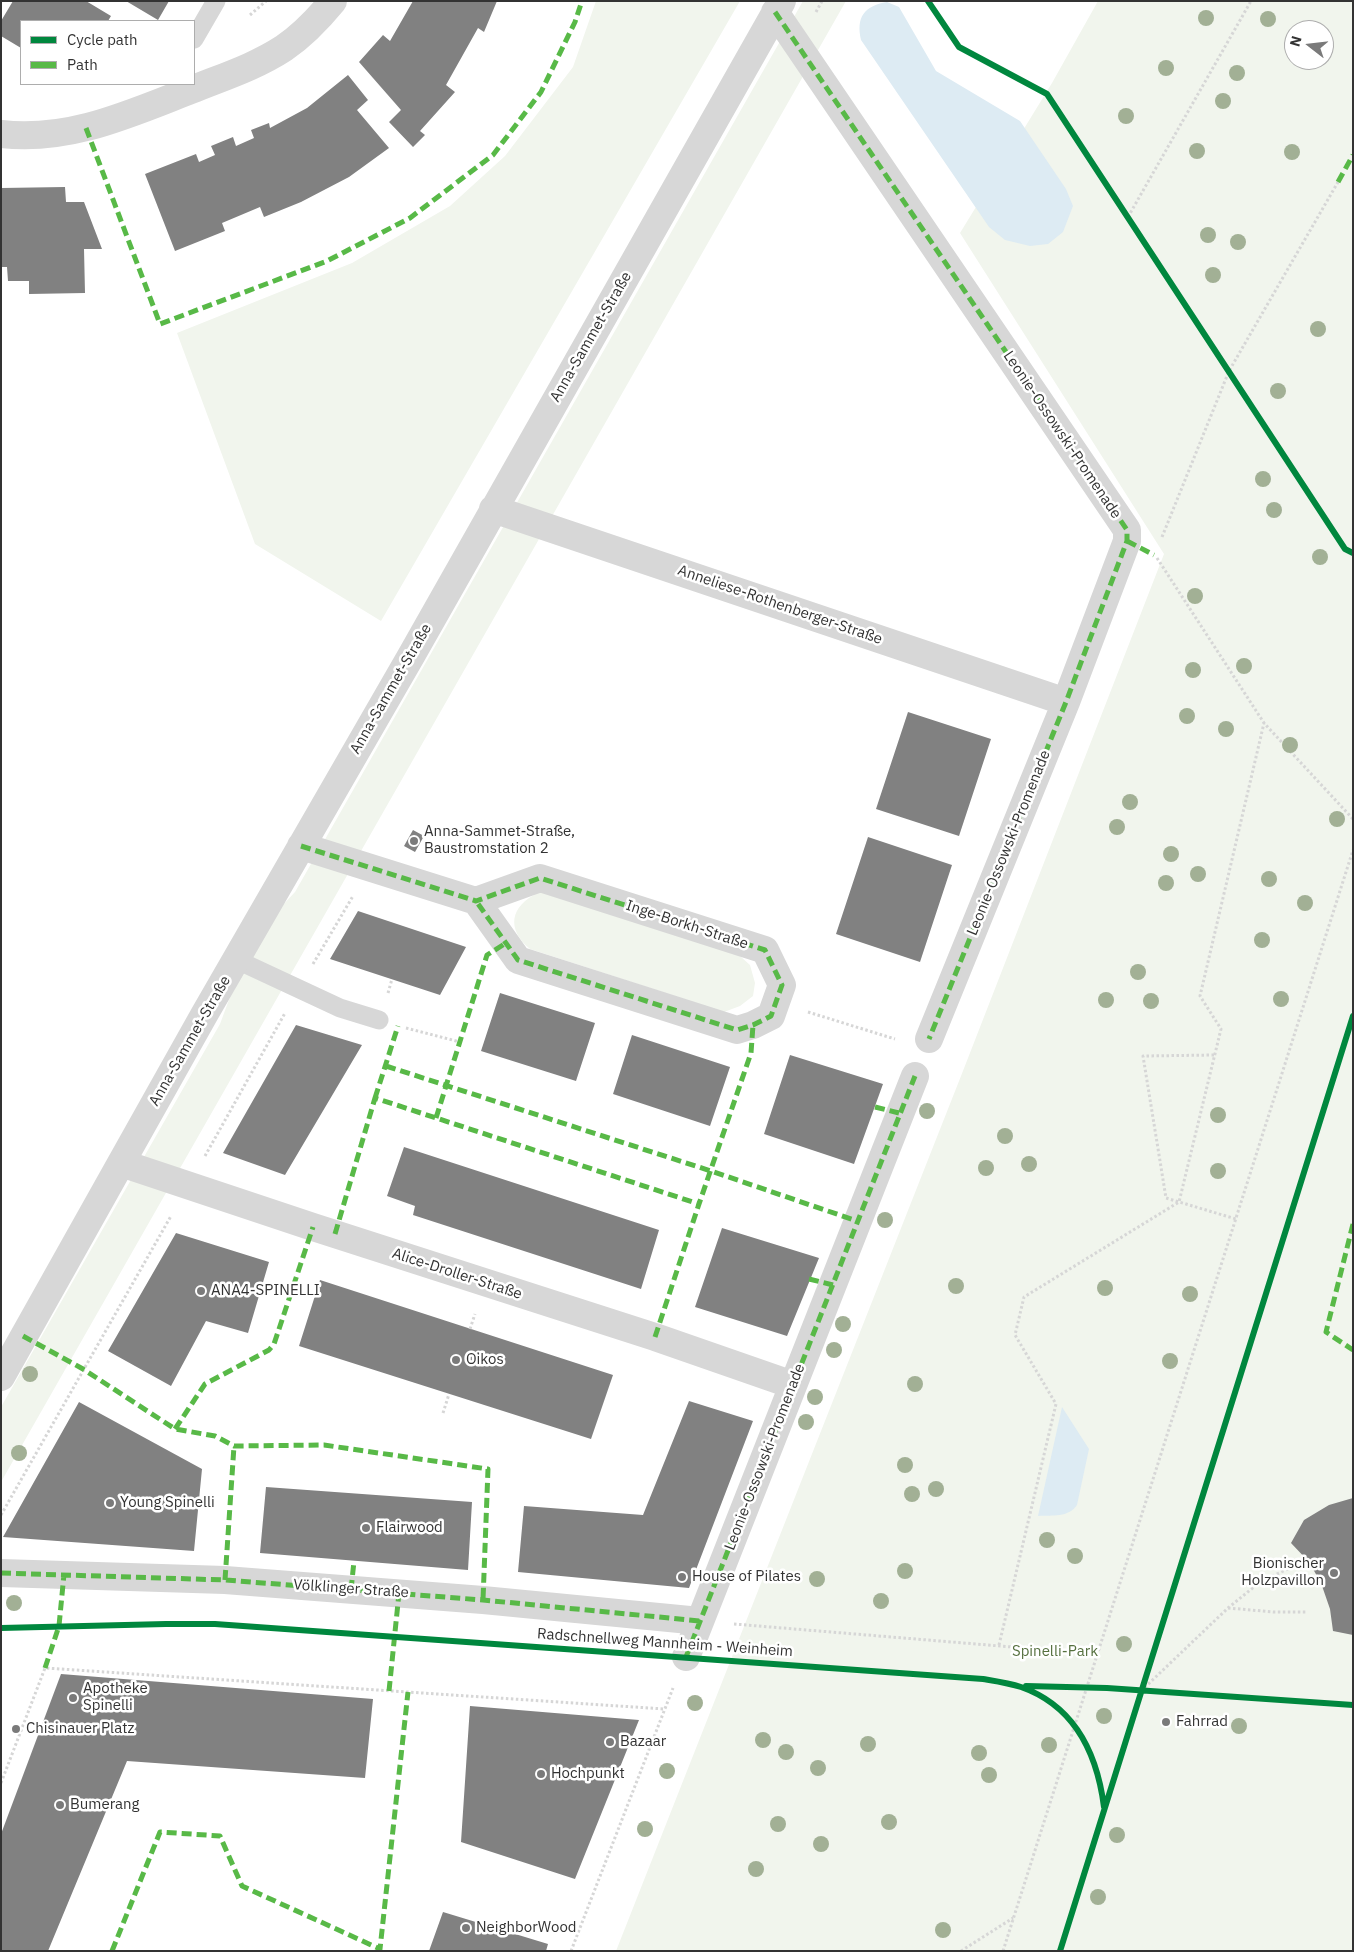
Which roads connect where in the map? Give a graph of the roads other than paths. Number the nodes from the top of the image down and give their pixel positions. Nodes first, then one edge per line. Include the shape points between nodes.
1 (216, 1) edge
2 (333, 1) edge
3 (778, 7) edge
4 (195, 37) edge
5 (194, 86) edge
6 (1, 134) edge
7 (493, 509) junction
8 (1066, 702) junction
9 (301, 846) junction
10 (476, 901) junction
11 (237, 960) junction
12 (379, 1020) road end
13 (929, 1039) dead end
14 (915, 1076) dead end
15 (121, 1163) junction
16 (1, 1378) edge
17 (793, 1385) junction
18 (1, 1573) edge
19 (700, 1621) junction
20 (686, 1657) road end

1 - 4 lane
2 - 5 street via 284,48 246,69
3 - 7 street, Anna-Sammet-Straße
3 - 8 street, Leonie-Ossowski-Promenade via 797,44 1127,530 1127,541
5 - 6 street via 130,113 68,132 26,137
7 - 8 street, Anneliese-Rothenberger-Straße
7 - 9 street, Anna-Sammet-Straße
8 - 13 street, Leonie-Ossowski-Promenade
9 - 10 street
9 - 11 street, Anna-Sammet-Straße
10 - 10 street, Inge-Borkh-Straße via 518,960 737,1030 771,1016 777,1002 782,985 765,950 540,878
11 - 12 lane via 340,1008
11 - 15 street, Anna-Sammet-Straße
14 - 17 street, Leonie-Ossowski-Promenade
15 - 16 street, Anna-Sammet-Straße
15 - 17 street, Alice-Droller-Straße via 656,1337
17 - 19 street, Leonie-Ossowski-Promenade
18 - 19 street, Völklinger Straße via 225,1580
19 - 20 street, Leonie-Ossowski-Promenade

